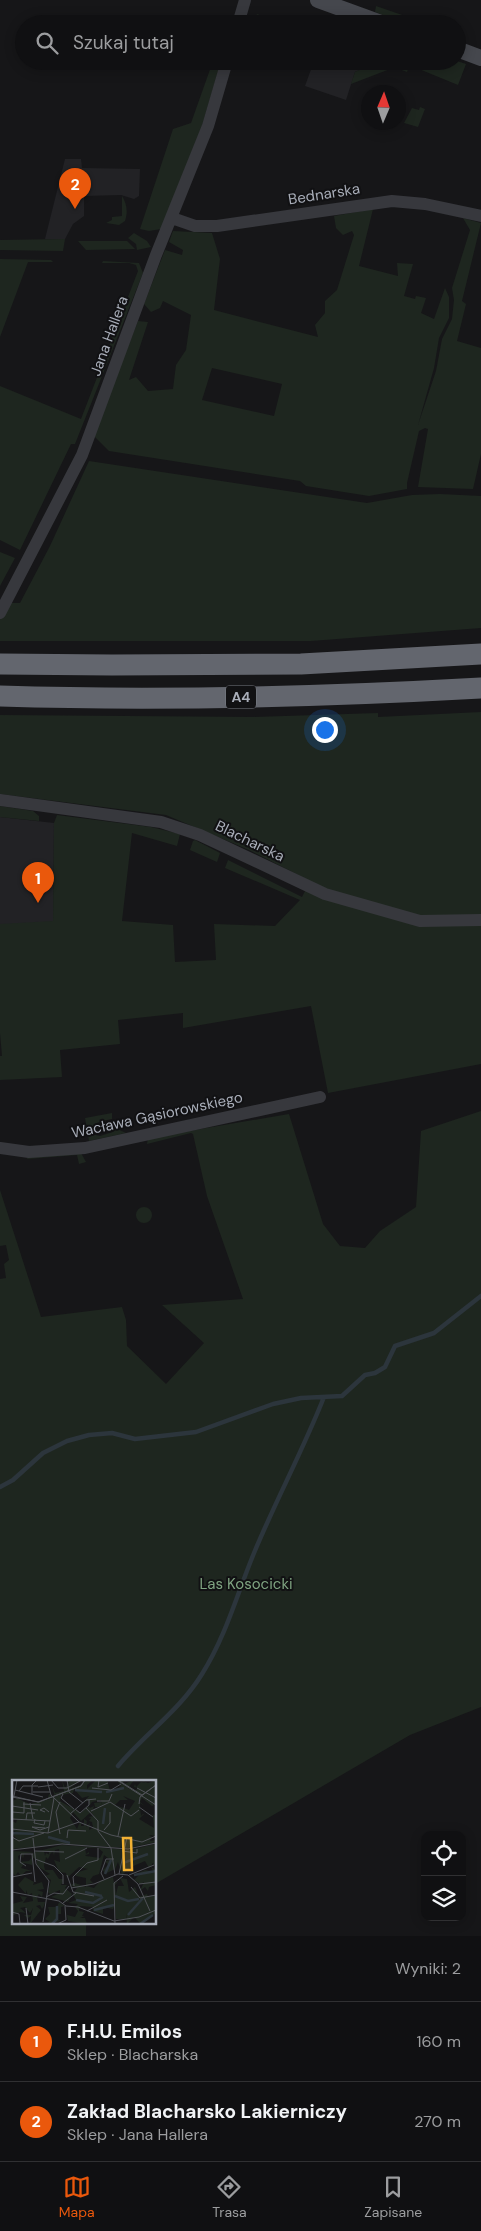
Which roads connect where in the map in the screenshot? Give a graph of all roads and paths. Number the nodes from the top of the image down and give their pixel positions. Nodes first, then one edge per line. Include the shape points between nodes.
1 (246, 0) edge
2 (318, 0) edge
3 (241, 15) edge
4 (359, 15) edge
5 (466, 52) edge
6 (481, 58) edge
7 (224, 70) edge
8 (481, 216) edge
9 (172, 218) junction
10 (0, 613) edge
11 (481, 654) edge
12 (0, 664) edge
13 (481, 688) edge
14 (0, 696) edge
15 (0, 800) edge
16 (481, 920) edge
17 (320, 1098) dead end
18 (0, 1148) edge

1 - 3 street
2 - 4 street
5 - 6 street
7 - 9 street, Jana Hallera via 208,126
8 - 9 street, Bednarska via 425,204 392,201 217,226 195,226
9 - 10 street, Jana Hallera via 82,455
11 - 12 highway, A4 via 301,664
13 - 14 highway, A4 via 187,699
15 - 16 street, Blacharska via 161,822 207,838 325,894 420,921
17 - 18 street, Wacława Gąsiorowskiego via 85,1148 29,1152

